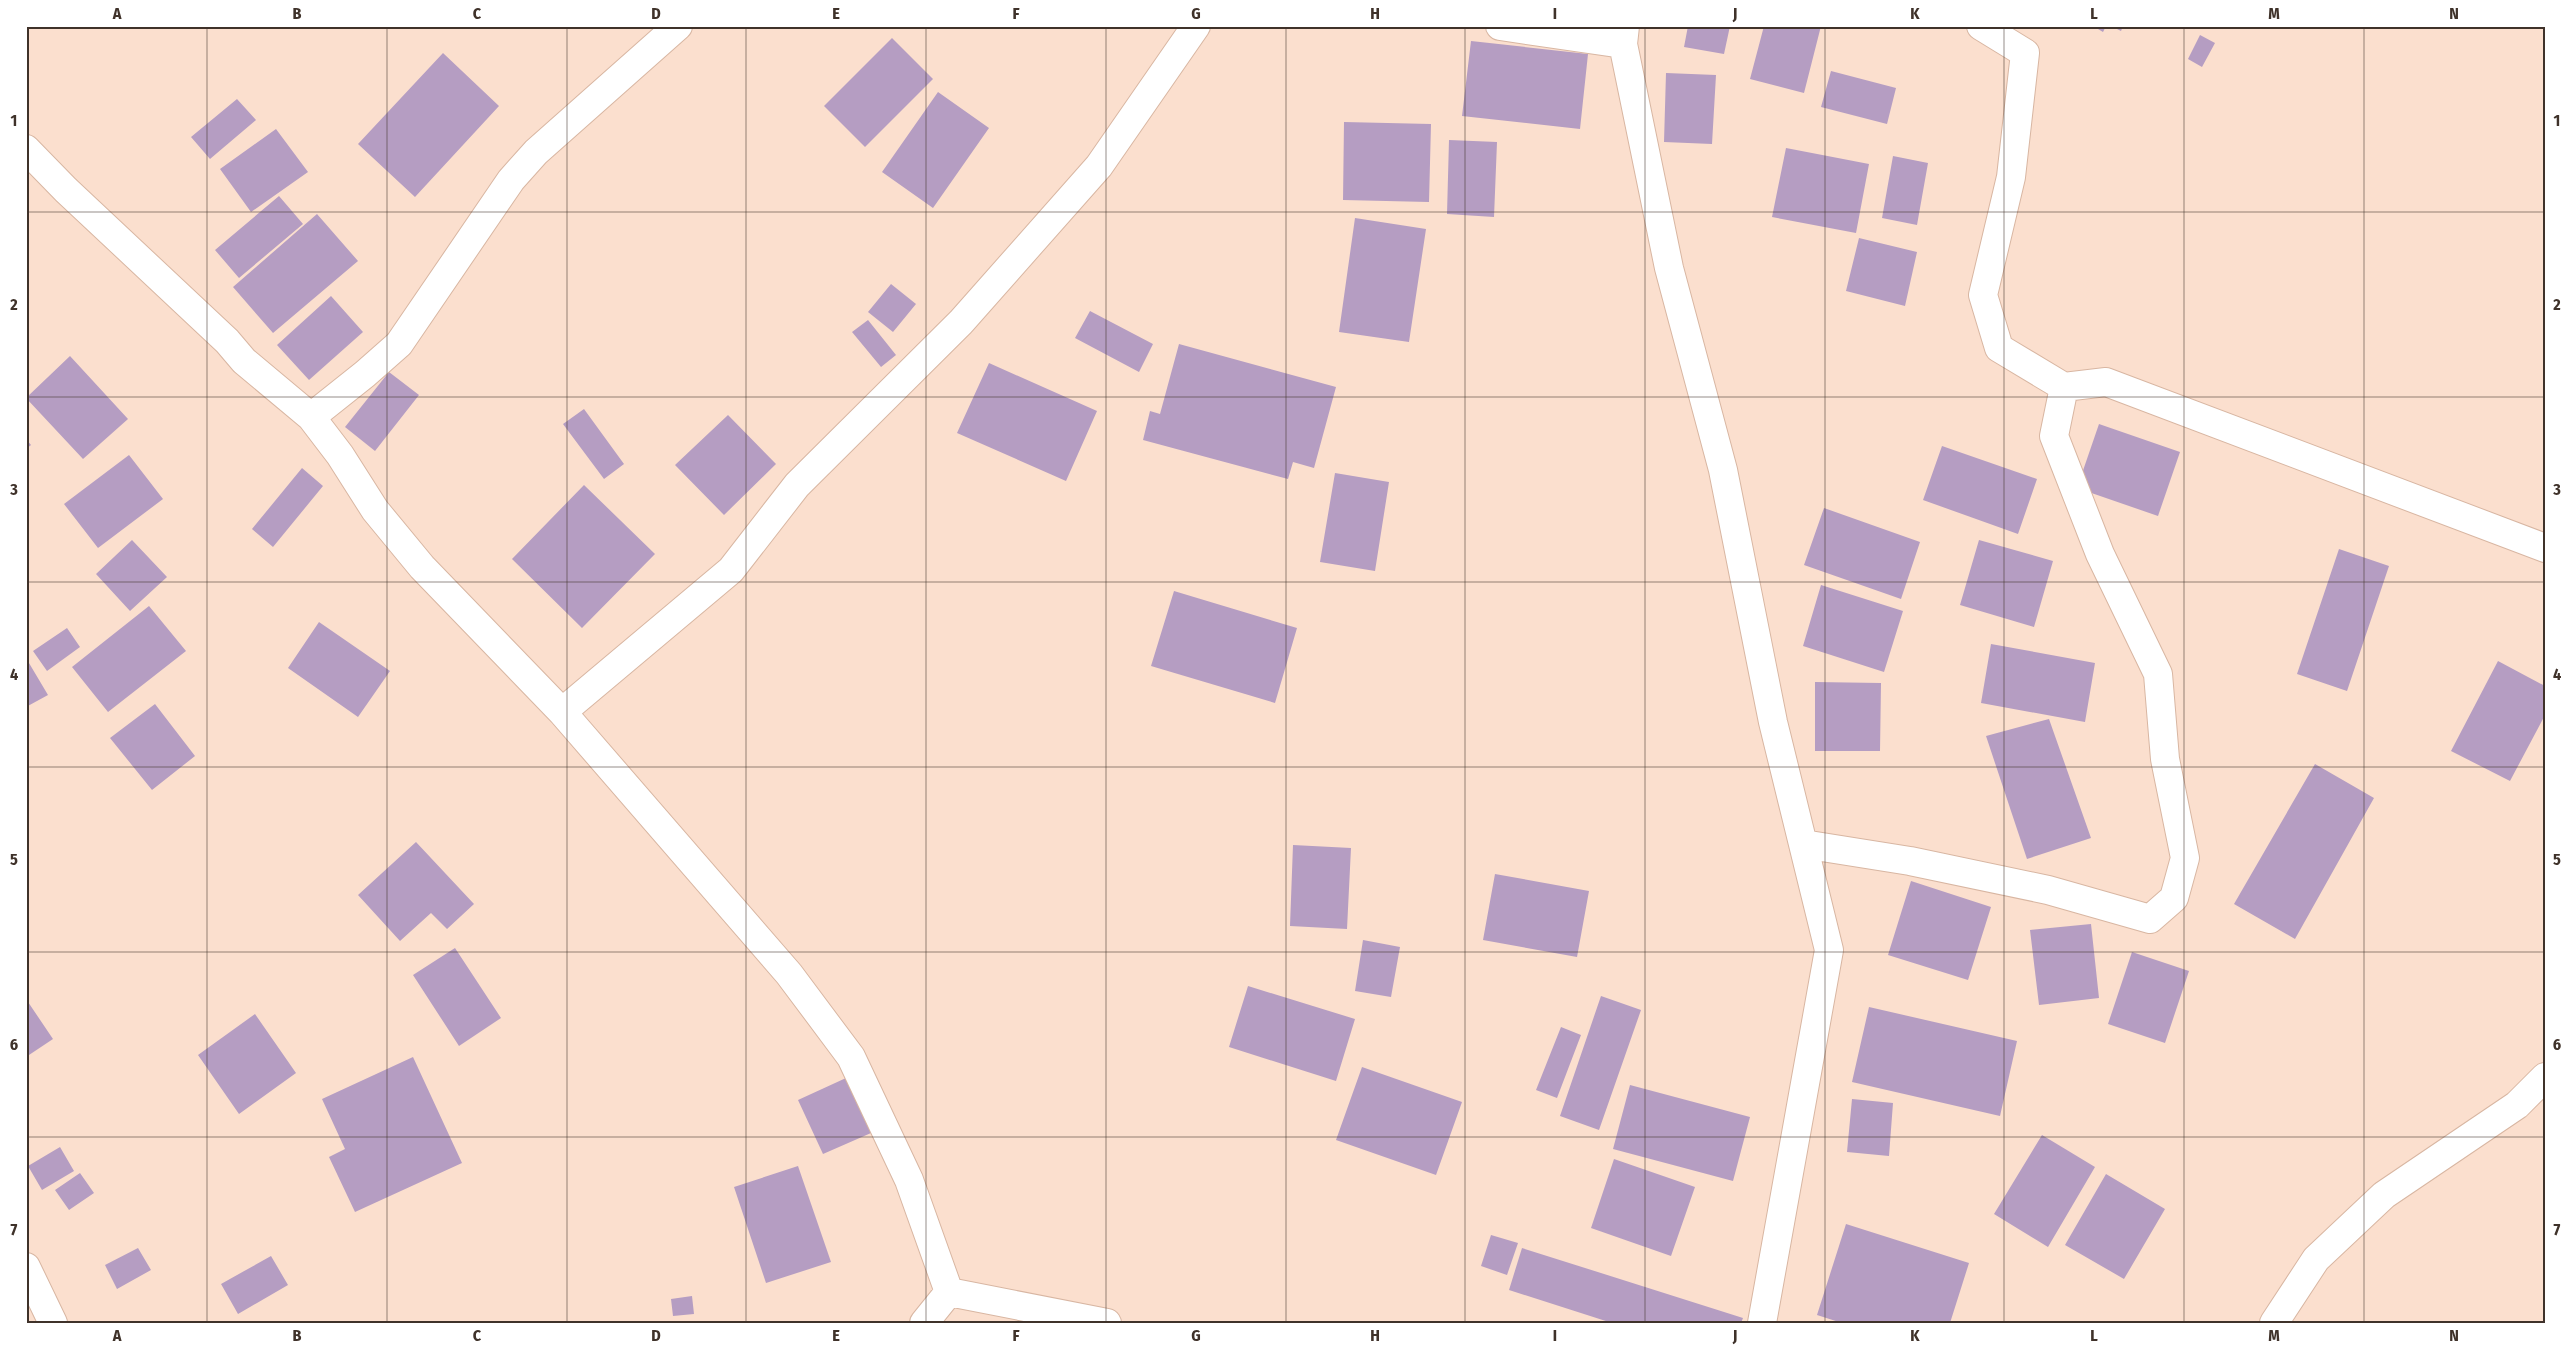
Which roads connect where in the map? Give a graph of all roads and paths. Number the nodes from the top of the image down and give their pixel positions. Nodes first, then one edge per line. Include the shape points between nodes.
1 (678, 26) edge
2 (1196, 26) edge
3 (1500, 26) edge
4 (1981, 26) edge
5 (1624, 35) edge
6 (26, 149) edge
7 (2064, 387) junction
8 (310, 418) junction
9 (2545, 548) edge
10 (562, 712) junction
11 (1803, 844) junction
12 (2545, 1077) edge
13 (26, 1267) edge
14 (949, 1292) junction
15 (1110, 1322) edge
16 (53, 1323) edge
17 (924, 1323) edge
18 (1762, 1323) edge
19 (2274, 1323) edge

1 - 8 street via 530,159 511,180 399,344
2 - 10 street via 1099,166 961,322 797,485 731,570
3 - 5 street
4 - 7 street via 2025,52 2011,176 1983,295 1999,348
5 - 11 street via 1669,268 1723,470 1773,722
6 - 8 street via 244,361
7 - 9 street via 2106,382
7 - 11 street via 2054,436 2100,554 2158,674 2165,759 2185,858 2174,898 2150,919 2048,890 1910,860
8 - 10 street via 340,455 376,510 422,566
10 - 14 street via 789,974 851,1057 909,1180
11 - 18 street via 1829,950
12 - 19 street via 2517,1105 2384,1195 2316,1259
13 - 16 street
14 - 15 street
14 - 17 street

